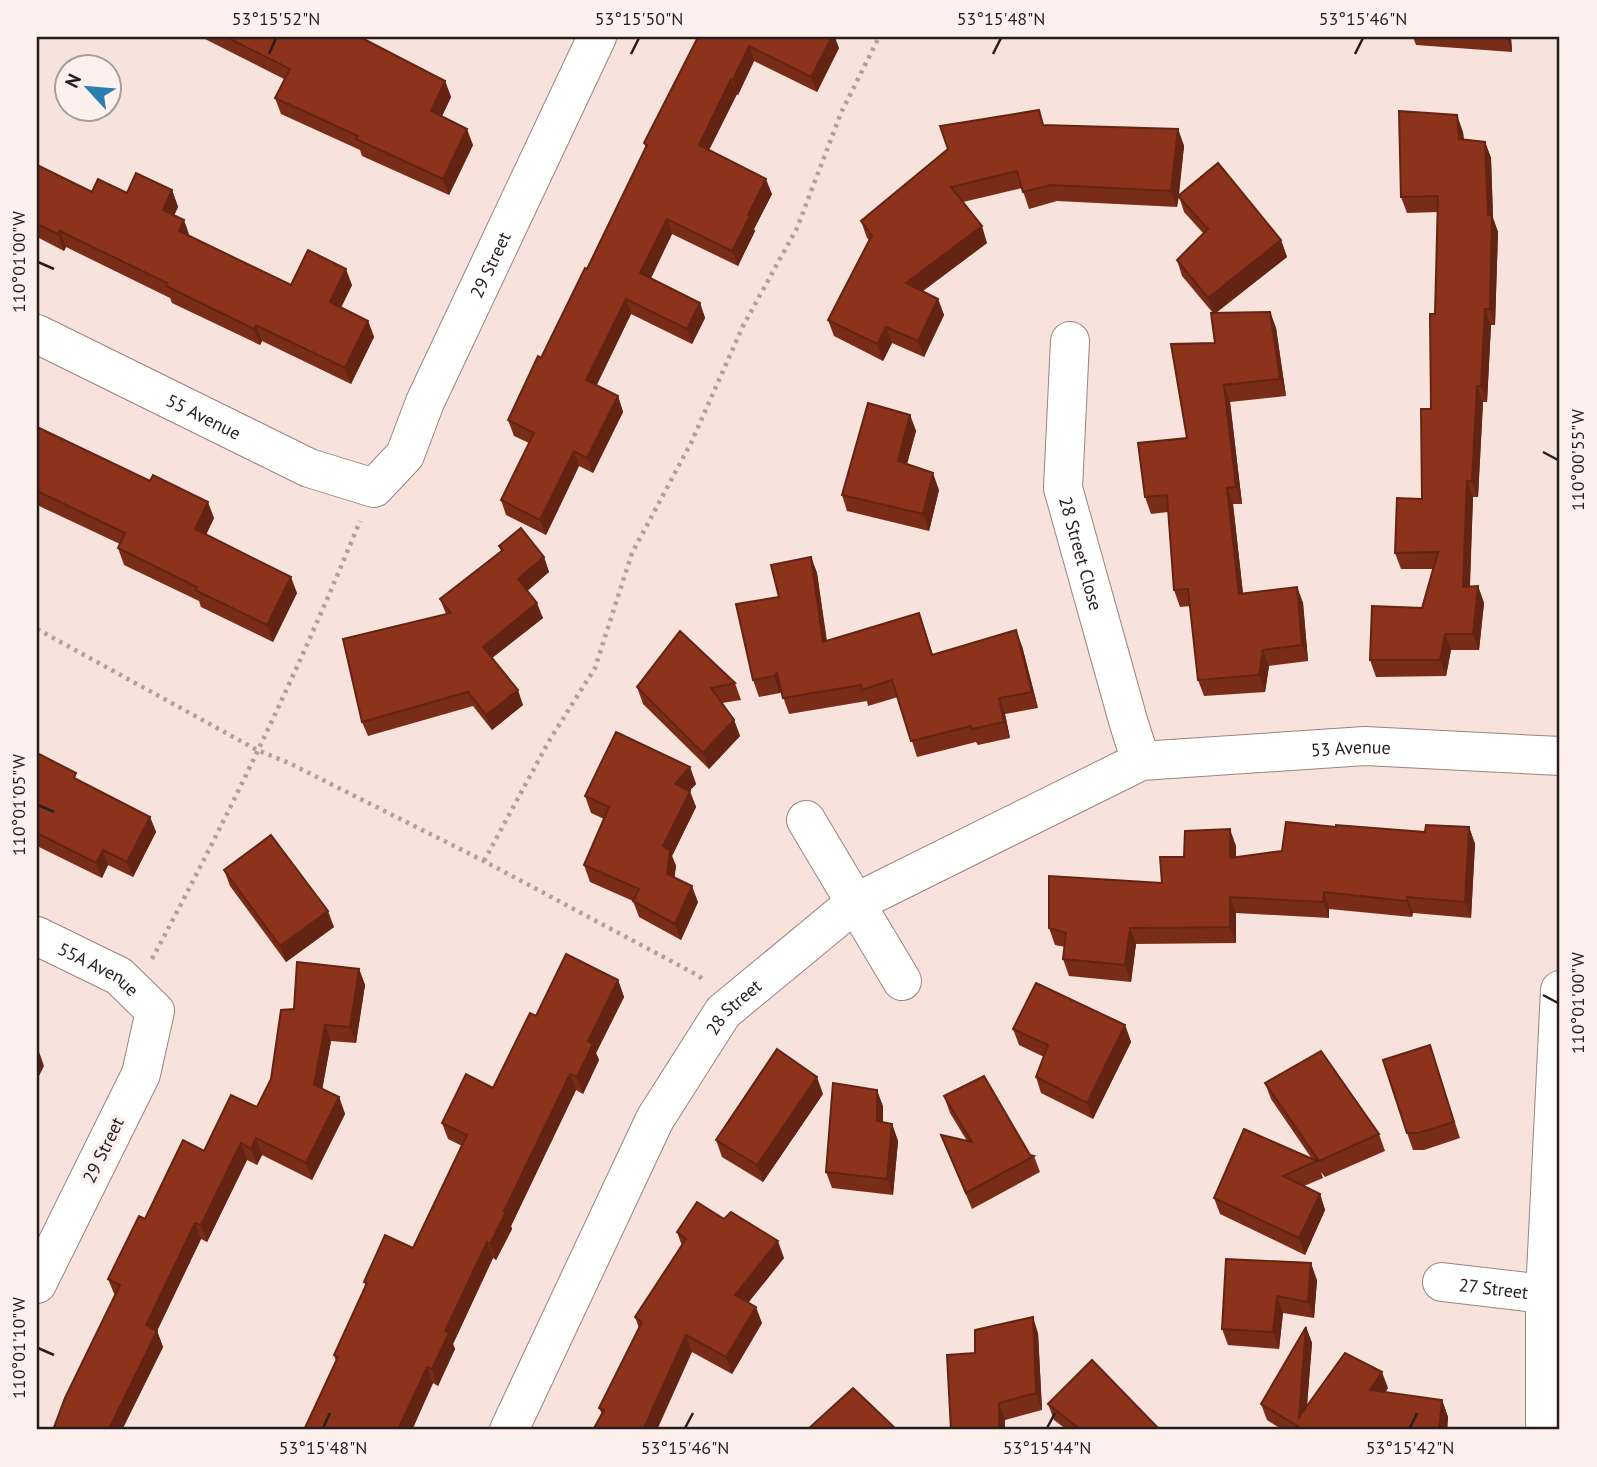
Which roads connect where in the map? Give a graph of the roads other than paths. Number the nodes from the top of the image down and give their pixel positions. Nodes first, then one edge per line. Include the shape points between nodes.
1 (586, 40) edge
2 (37, 334) edge
3 (1070, 341) dead end
4 (374, 488) joint
5 (1560, 756) edge
6 (1141, 761) junction
7 (806, 820) dead end
8 (855, 903) junction
9 (37, 936) edge
10 (902, 981) dead end
11 (1560, 990) edge
12 (155, 1011) joint
13 (1443, 1282) dead end
14 (37, 1284) edge
15 (1545, 1294) junction
16 (509, 1430) edge
17 (1545, 1430) edge

1 - 4 street, 29 Street via 405,455
2 - 4 street, 55 Avenue via 309,468
3 - 6 street, 28 Street Close via 1063,488
5 - 6 street, 53 Avenue via 1365,746
6 - 8 street, 28 Street
7 - 8 street
8 - 10 street
8 - 16 street, 28 Street via 723,1012 655,1119
9 - 12 street, 55A Avenue via 119,976
11 - 15 street, 27 Street
12 - 14 street, 29 Street via 141,1074
13 - 15 street, 27 Street
15 - 17 street, 27 Street

